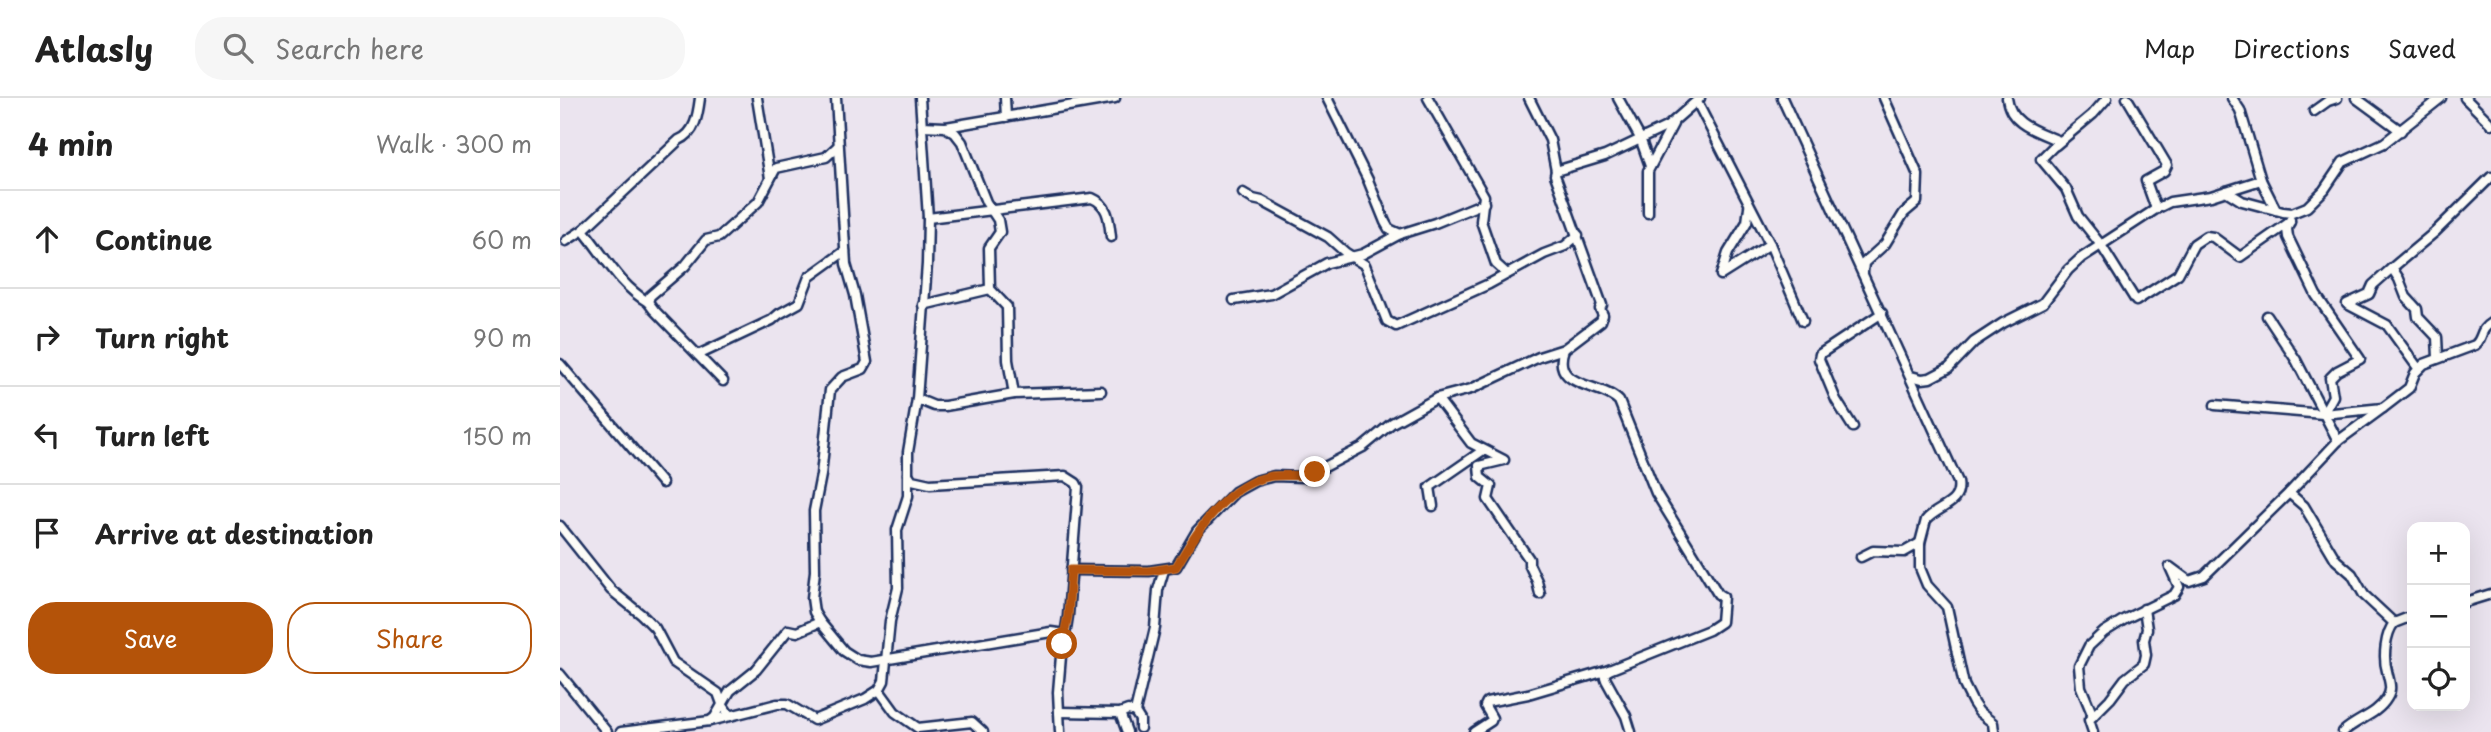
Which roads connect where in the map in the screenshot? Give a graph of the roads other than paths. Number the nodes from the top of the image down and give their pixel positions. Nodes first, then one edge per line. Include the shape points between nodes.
1 (700, 98) edge
2 (757, 98) edge
3 (836, 98) edge
4 (920, 98) edge
5 (1005, 98) edge
6 (1115, 98) edge
7 (1327, 98) edge
8 (1428, 98) edge
9 (1529, 98) edge
10 (1618, 98) edge
11 (1782, 98) edge
12 (1884, 98) edge
13 (2007, 98) edge
14 (2106, 98) edge
15 (2127, 98) edge
16 (2232, 98) edge
17 (2337, 98) edge
18 (2357, 98) edge
19 (2439, 98) edge
20 (2465, 98) edge
21 (1699, 100) edge
22 (2314, 111) dead end
23 (1006, 117) junction
24 (1673, 124) junction
25 (2491, 124) edge
26 (922, 126) junction
27 (945, 127) junction
28 (2401, 131) junction
29 (1640, 138) junction
30 (838, 146) junction
31 (2041, 159) junction
32 (1650, 166) junction
33 (1556, 171) junction
34 (2491, 177) edge
35 (770, 179) junction
36 (2261, 180) junction
37 (2226, 191) junction
38 (1243, 193) dead end
39 (1484, 203) junction
40 (1749, 205) junction
41 (2156, 209) junction
42 (993, 210) junction
43 (2276, 210) junction
44 (1648, 213) dead end
45 (928, 218) junction
46 (2291, 218) junction
47 (583, 230) junction
48 (1400, 234) junction
49 (1578, 235) junction
50 (1111, 237) dead end
51 (566, 241) dead end
52 (1770, 244) junction
53 (2101, 244) junction
54 (845, 251) junction
55 (1354, 257) junction
56 (2392, 268) junction
57 (1863, 272) junction
58 (1506, 273) junction
59 (990, 289) junction
60 (1234, 300) dead end
61 (649, 302) junction
62 (923, 305) junction
63 (1882, 313) junction
64 (2267, 316) dead end
65 (1803, 321) dead end
66 (2491, 323) edge
67 (1564, 349) junction
68 (698, 355) junction
69 (2438, 357) junction
70 (560, 365) edge
71 (2418, 368) junction
72 (1911, 376) junction
73 (723, 381) dead end
74 (1101, 391) dead end
75 (1014, 394) junction
76 (1437, 398) junction
77 (917, 399) junction
78 (2215, 405) dead end
79 (2383, 408) junction
80 (2323, 414) junction
81 (1853, 427) dead end
82 (2339, 441) junction
83 (1482, 451) junction
84 (908, 474) junction
85 (662, 483) dead end
86 (2289, 493) junction
87 (1433, 506) dead end
88 (560, 526) edge
89 (1920, 543) junction
90 (1861, 557) dead end
91 (1071, 570) junction
92 (1164, 570) junction
93 (1540, 594) dead end
94 (2491, 594) edge
95 (2470, 600) edge
96 (2144, 609) junction
97 (2407, 618) edge
98 (820, 622) junction
99 (2394, 623) junction
100 (1065, 634) junction
101 (887, 659) junction
102 (1609, 670) junction
103 (560, 674) edge
104 (879, 690) junction
105 (722, 704) junction
106 (1059, 712) junction
107 (1135, 712) junction
108 (1119, 713) junction
109 (730, 716) junction
110 (2093, 716) junction
111 (710, 721) junction
112 (1140, 728) dead end
113 (607, 732) edge
114 (621, 732) edge
115 (983, 732) edge
116 (1060, 732) edge
117 (1127, 732) edge
118 (1474, 732) edge
119 (1631, 732) edge
120 (1994, 732) edge
121 (2093, 732) edge
122 (2343, 732) edge

1 - 47 street via 695,123 685,138
2 - 35 street
3 - 30 street
4 - 26 street
5 - 23 street
6 - 23 street
7 - 48 street via 1385,222
8 - 39 street
9 - 33 street via 1550,140
10 - 29 street
11 - 57 street
12 - 57 street via 1918,174 1917,202 1864,263
13 - 31 street via 2017,121 2059,141
14 - 31 street
15 - 41 street via 2167,165 2146,181
16 - 36 street via 2240,110
17 - 22 street
18 - 28 street
19 - 28 street
20 - 25 street
21 - 24 street
21 - 40 street
23 - 27 street
24 - 29 street
24 - 32 street
26 - 27 street
26 - 45 street
27 - 42 street via 962,142
28 - 46 street via 2343,162 2325,190
29 - 32 street
29 - 33 street via 1605,156
30 - 35 street via 827,157 776,168
30 - 54 street
31 - 53 street
32 - 44 street
33 - 49 street
34 - 56 street
35 - 61 street via 758,202 719,237 706,240
36 - 37 street
36 - 43 street
37 - 41 street
37 - 43 street via 2242,201
38 - 55 street via 1328,237
39 - 48 street
39 - 58 street via 1481,221 1496,264
40 - 52 street
40 - 52 street via 1747,222 1721,275
41 - 53 street
42 - 45 street
42 - 50 street via 1093,198 1108,213
42 - 59 street via 1000,226 989,248
43 - 46 street
45 - 62 street
46 - 53 street via 2240,257 2206,236 2194,244 2178,274 2136,301
46 - 80 street via 2288,237 2316,295 2360,359 2330,378 2333,396
47 - 51 street
47 - 61 street via 614,273
48 - 55 street
49 - 58 street via 1565,246
49 - 67 street via 1603,315
52 - 65 street
53 - 72 street via 2068,270 2043,303 1974,342 1941,373 1922,379
54 - 68 street via 809,277 799,303
54 - 98 street via 867,362 830,390 813,531 812,598
55 - 58 street via 1370,273 1387,321 1396,326
55 - 60 street via 1327,263 1271,294
56 - 69 street via 2418,317 2437,337
56 - 71 street via 2369,294 2347,304 2387,325
57 - 63 street
59 - 62 street
59 - 75 street via 1007,307
61 - 68 street
62 - 77 street
63 - 72 street
63 - 81 street via 1820,354 1836,400
64 - 80 street via 2297,360
66 - 69 street via 2482,330 2479,343
67 - 76 street via 1471,389
67 - 102 street via 1560,360 1570,377 1619,401 1656,493 1723,597 1721,622 1709,630
68 - 73 street
69 - 71 street
70 - 85 street
71 - 79 street via 2410,388
72 - 89 street via 1959,490 1955,499 1926,520
74 - 75 street
75 - 77 street via 945,406
76 - 83 street via 1463,435
76 - 92 street via 1392,423 1363,447 1315,472 1303,477 1273,476 1235,492 1197,531 1176,567
77 - 84 street
78 - 80 street
79 - 80 street
79 - 82 street
80 - 82 street
82 - 86 street
83 - 87 street via 1430,487
83 - 93 street via 1504,460 1479,466 1480,477 1491,486 1488,499 1529,559
84 - 91 street via 912,480 930,484 1071,479 1078,487
84 - 101 street via 908,496 897,530 898,588
86 - 96 street via 2204,576 2189,581 2171,567 2179,587 2174,595
86 - 99 street via 2304,506 2336,560 2364,595
88 - 105 street via 611,590 655,628 673,662 718,693
89 - 90 street via 1904,552 1873,551
89 - 120 street via 1920,568 1950,615 1964,685 1979,712 1993,723
91 - 92 street
91 - 100 street
92 - 107 street
94 - 95 street
96 - 110 street via 2144,664 2124,679
96 - 110 street via 2094,640 2078,666
97 - 99 street
98 - 101 street via 844,651 858,660
98 - 105 street via 797,632 788,630
99 - 122 street via 2387,642 2390,692 2376,711
100 - 101 street via 1051,632
100 - 106 street
101 - 104 street
102 - 118 street via 1487,702 1491,721
102 - 119 street via 1605,680
103 - 113 street
104 - 109 street via 814,720 787,704
104 - 115 street via 895,712 918,728 972,722
105 - 109 street
105 - 111 street
106 - 108 street
106 - 116 street
107 - 108 street
107 - 112 street
108 - 117 street
109 - 111 street
110 - 121 street via 2089,720
111 - 114 street

